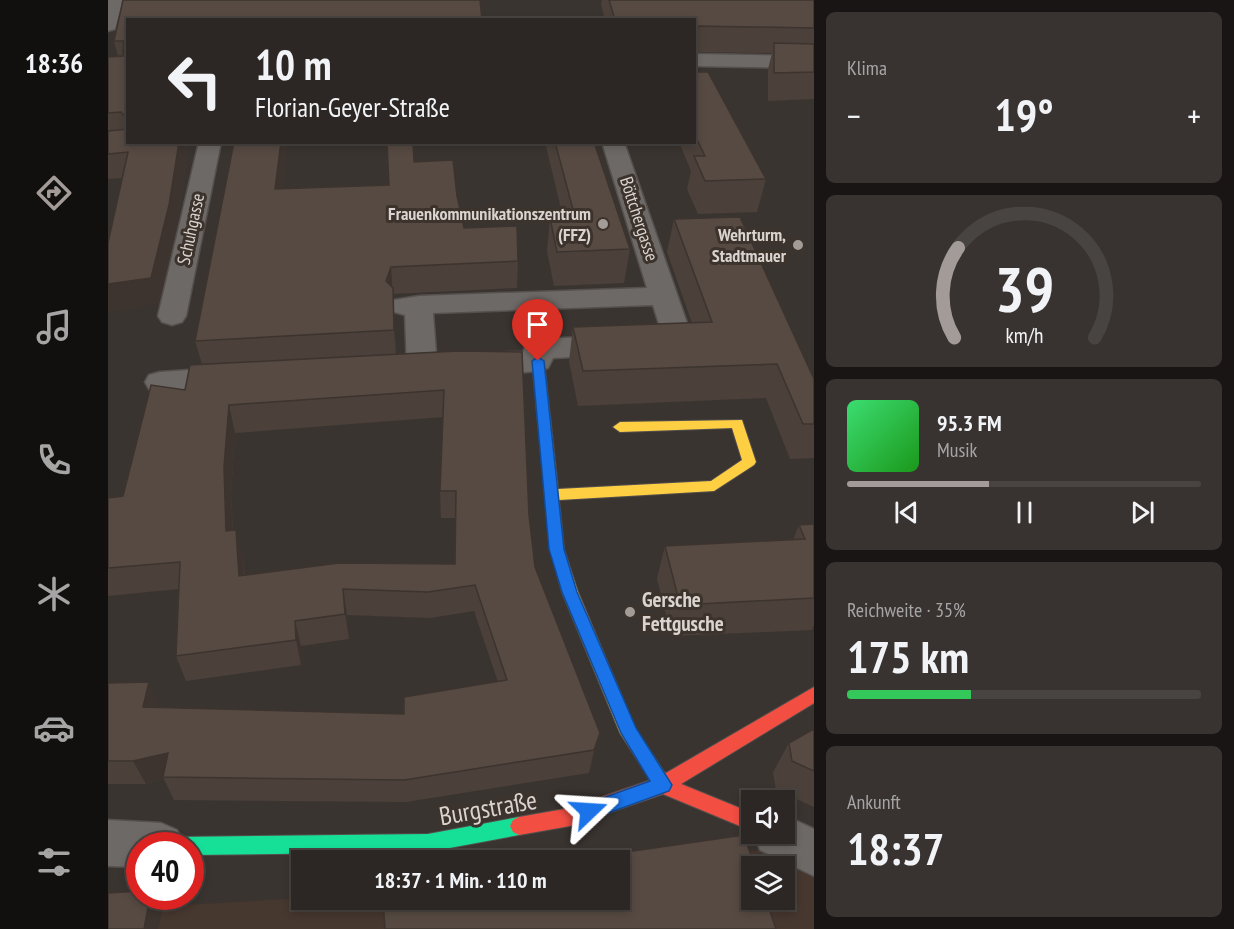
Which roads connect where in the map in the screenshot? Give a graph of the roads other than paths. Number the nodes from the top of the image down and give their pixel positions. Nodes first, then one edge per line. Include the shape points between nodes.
1 (114, 0) edge
2 (108, 25) edge
3 (696, 60) edge
4 (814, 62) edge
5 (614, 144) edge
6 (208, 153) edge
7 (664, 296) junction
8 (172, 316) dead end
9 (538, 361) junction
10 (266, 375) edge
11 (160, 382) dead end
12 (620, 427) dead end
13 (550, 495) junction
14 (814, 694) edge
15 (663, 785) junction
16 (741, 817) edge
17 (108, 843) edge
18 (126, 844) edge
19 (795, 844) edge
20 (204, 846) edge
21 (814, 853) edge

1 - 2 street
3 - 4 street
5 - 7 street, Böttchergasse
6 - 8 street, Schuhgasse
7 - 9 street, Böttchergasse via 679,343 537,349
7 - 9 street via 411,305 408,366
9 - 13 street
10 - 11 street
12 - 13 street via 736,423 749,462 714,486
13 - 15 street via 557,549 570,592 629,733
14 - 15 street, Burgstraße
15 - 16 street
15 - 20 street, Burgstraße via 570,817 428,843
17 - 18 street
19 - 21 street

